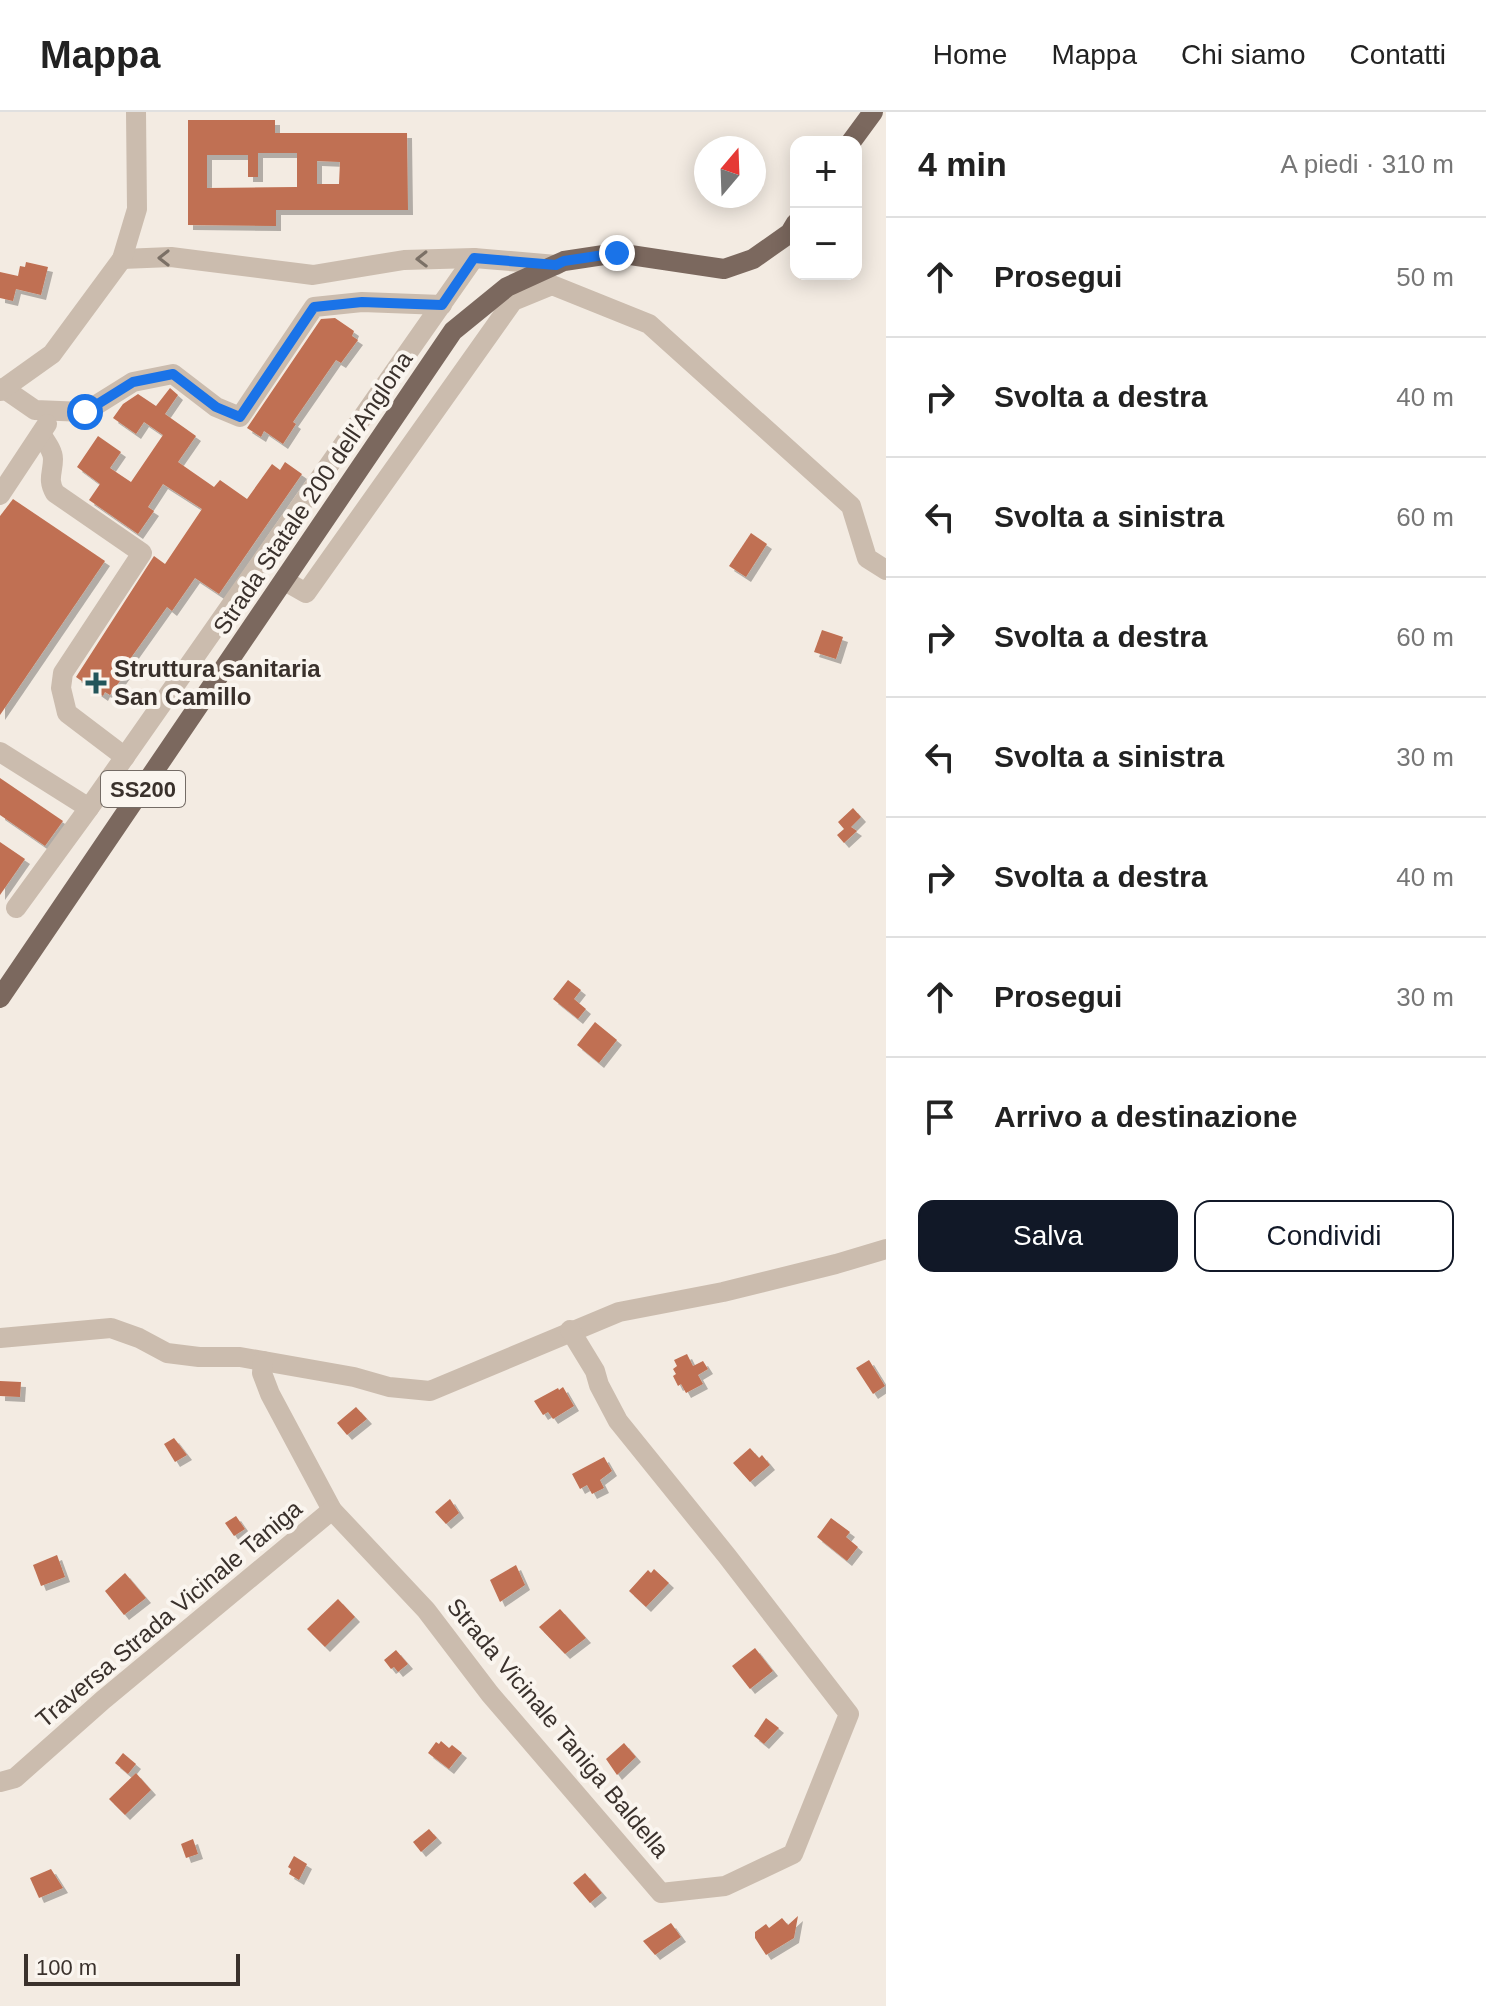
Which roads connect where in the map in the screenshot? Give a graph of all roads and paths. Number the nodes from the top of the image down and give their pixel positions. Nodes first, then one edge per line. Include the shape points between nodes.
1 (136, 112) edge
2 (873, 112) edge
3 (855, 136) edge
4 (790, 233) edge
5 (474, 258) junction
6 (122, 259) junction
7 (556, 265) junction
8 (442, 305) junction
9 (2, 390) edge
10 (56, 410) junction
11 (41, 434) junction
12 (0, 495) edge
13 (886, 570) edge
14 (285, 581) junction
15 (0, 752) edge
16 (125, 757) junction
17 (89, 808) junction
18 (16, 908) dead end
19 (0, 998) edge
20 (886, 1249) edge
21 (570, 1330) junction
22 (0, 1338) edge
23 (263, 1361) junction
24 (332, 1510) junction
25 (0, 1782) edge

1 - 6 street via 137,209
2 - 3 main road
4 - 7 main road, Strada Statale 200 dell'Anglona / SS200 via 753,259 724,269 617,253
5 -> 6 street via 404,260 313,275 171,257
5 - 7 street
5 - 8 street
6 - 9 street via 52,354
7 - 14 main road, Strada Statale 200 dell'Anglona / SS200 via 507,287 453,331
8 - 10 street via 362,302 314,307 240,417 216,407 173,374 133,382 85,412
8 - 16 street
9 - 10 street via 35,410
10 - 11 street
11 - 12 street
11 - 16 street via 53,459 50,484 55,493 142,553 63,673 61,688 67,713
13 - 14 street via 867,558 851,506 649,324 552,285 513,301 306,593
14 - 19 main road, Strada Statale 200 dell'Anglona / SS200
15 - 17 street
16 - 17 street
17 - 18 street
20 - 21 street via 723,1292 619,1312
21 - 23 street via 430,1391
21 - 24 street, Strada Vicinale Taniga Baldella via 618,1421 849,1714 793,1854 725,1886 661,1893 490,1694 426,1610
22 - 23 street via 111,1328 167,1353
23 - 24 street, Strada Vicinale Taniga Baldella via 270,1394
24 - 25 street, Traversa Strada Vicinale Taniga via 15,1778

